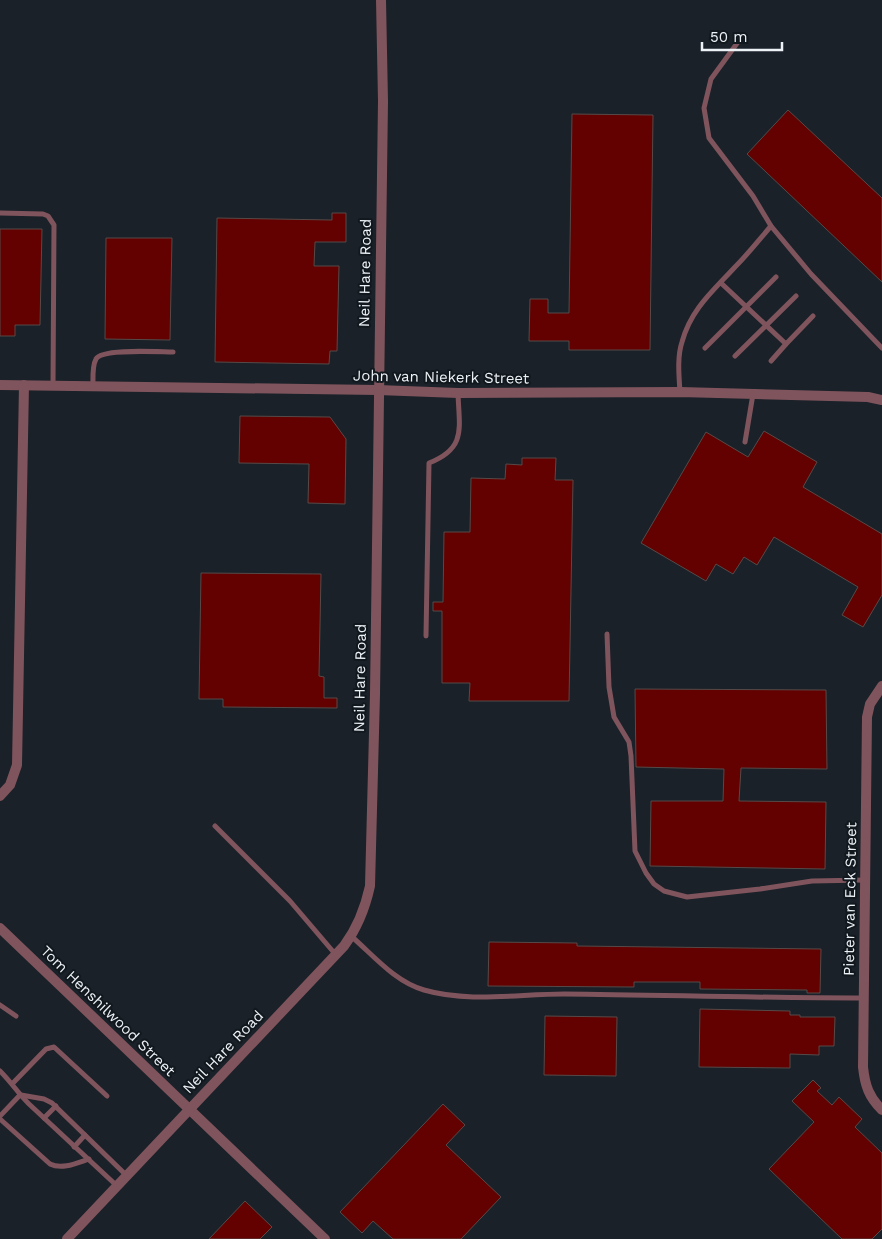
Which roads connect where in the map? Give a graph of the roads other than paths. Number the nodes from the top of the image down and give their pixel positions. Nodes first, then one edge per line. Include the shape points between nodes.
1 (381, 0) edge
2 (738, 42) dead end
3 (0, 213) edge
4 (771, 226) junction
5 (776, 276) dead end
6 (721, 283) junction
7 (796, 296) dead end
8 (745, 307) junction
9 (813, 316) dead end
10 (765, 326) junction
11 (786, 344) junction
12 (705, 348) dead end
13 (882, 348) edge
14 (173, 352) dead end
15 (736, 356) dead end
16 (771, 360) dead end
17 (0, 385) edge
18 (24, 385) junction
19 (53, 386) junction
20 (94, 386) junction
21 (378, 390) junction
22 (680, 392) junction
23 (458, 393) junction
24 (753, 394) junction
25 (882, 400) edge
26 (745, 442) dead end
27 (607, 634) dead end
28 (426, 636) dead end
29 (882, 686) edge
30 (0, 796) edge
31 (215, 826) dead end
32 (866, 880) junction
33 (0, 928) edge
34 (351, 936) junction
35 (336, 955) junction
36 (864, 998) junction
37 (0, 1005) edge
38 (16, 1016) dead end
39 (0, 1071) edge
40 (13, 1083) junction
41 (20, 1095) junction
42 (107, 1096) dead end
43 (56, 1106) junction
44 (189, 1110) junction
45 (882, 1110) edge
46 (0, 1117) edge
47 (44, 1118) junction
48 (85, 1135) junction
49 (74, 1146) junction
50 (89, 1159) junction
51 (126, 1175) junction
52 (116, 1185) junction
53 (67, 1239) edge
54 (325, 1239) edge

1 - 21 street, Neil Hare Road via 383,101
2 - 4 lane via 711,79 704,108 709,138
3 - 19 lane via 43,214 54,225
4 - 6 lane
4 - 13 lane via 811,274
5 - 8 lane
6 - 8 lane
6 - 22 lane via 698,306 688,325 681,344
7 - 10 lane
8 - 10 lane
8 - 12 lane
9 - 11 lane
10 - 11 lane
10 - 15 lane
11 - 16 lane
14 - 20 lane via 110,352 99,355 94,365
17 - 18 street, John van Niekerk Street
18 - 19 street, John van Niekerk Street
18 - 30 street via 17,764 10,785
19 - 20 street, John van Niekerk Street
20 - 21 street, John van Niekerk Street
21 - 23 street, John van Niekerk Street
21 - 34 street, Neil Hare Road via 370,886 361,919
22 - 23 street, John van Niekerk Street
22 - 24 street, John van Niekerk Street
23 - 28 lane via 459,437 455,447 443,458 429,463
24 - 25 street, John van Niekerk Street
24 - 26 lane
27 - 32 lane via 614,717 629,742 632,756 634,851 654,884 664,891 687,897 812,881
29 - 32 street, Pieter van Eck Street via 870,704 867,717
31 - 35 lane via 290,901
32 - 36 street, Pieter van Eck Street
33 - 44 street, Tom Henshilwood Street
34 - 35 street, Neil Hare Road
34 - 36 lane via 395,975 412,985 444,994 486,997 558,994
35 - 44 street, Neil Hare Road
36 - 45 street, Pieter van Eck Street via 865,1082 868,1094
37 - 38 lane
39 - 40 lane
40 - 41 lane
40 - 42 lane via 46,1049 54,1047
41 - 43 lane via 44,1099
41 - 46 lane
41 - 47 lane
43 - 47 lane
43 - 48 lane
44 - 51 street, Neil Hare Road
44 - 54 street, Tom Henshilwood Street
46 - 50 lane via 54,1166
47 - 49 lane
48 - 49 lane
48 - 51 lane
49 - 50 lane
50 - 52 lane
51 - 52 street, Neil Hare Road
52 - 53 street, Neil Hare Road

